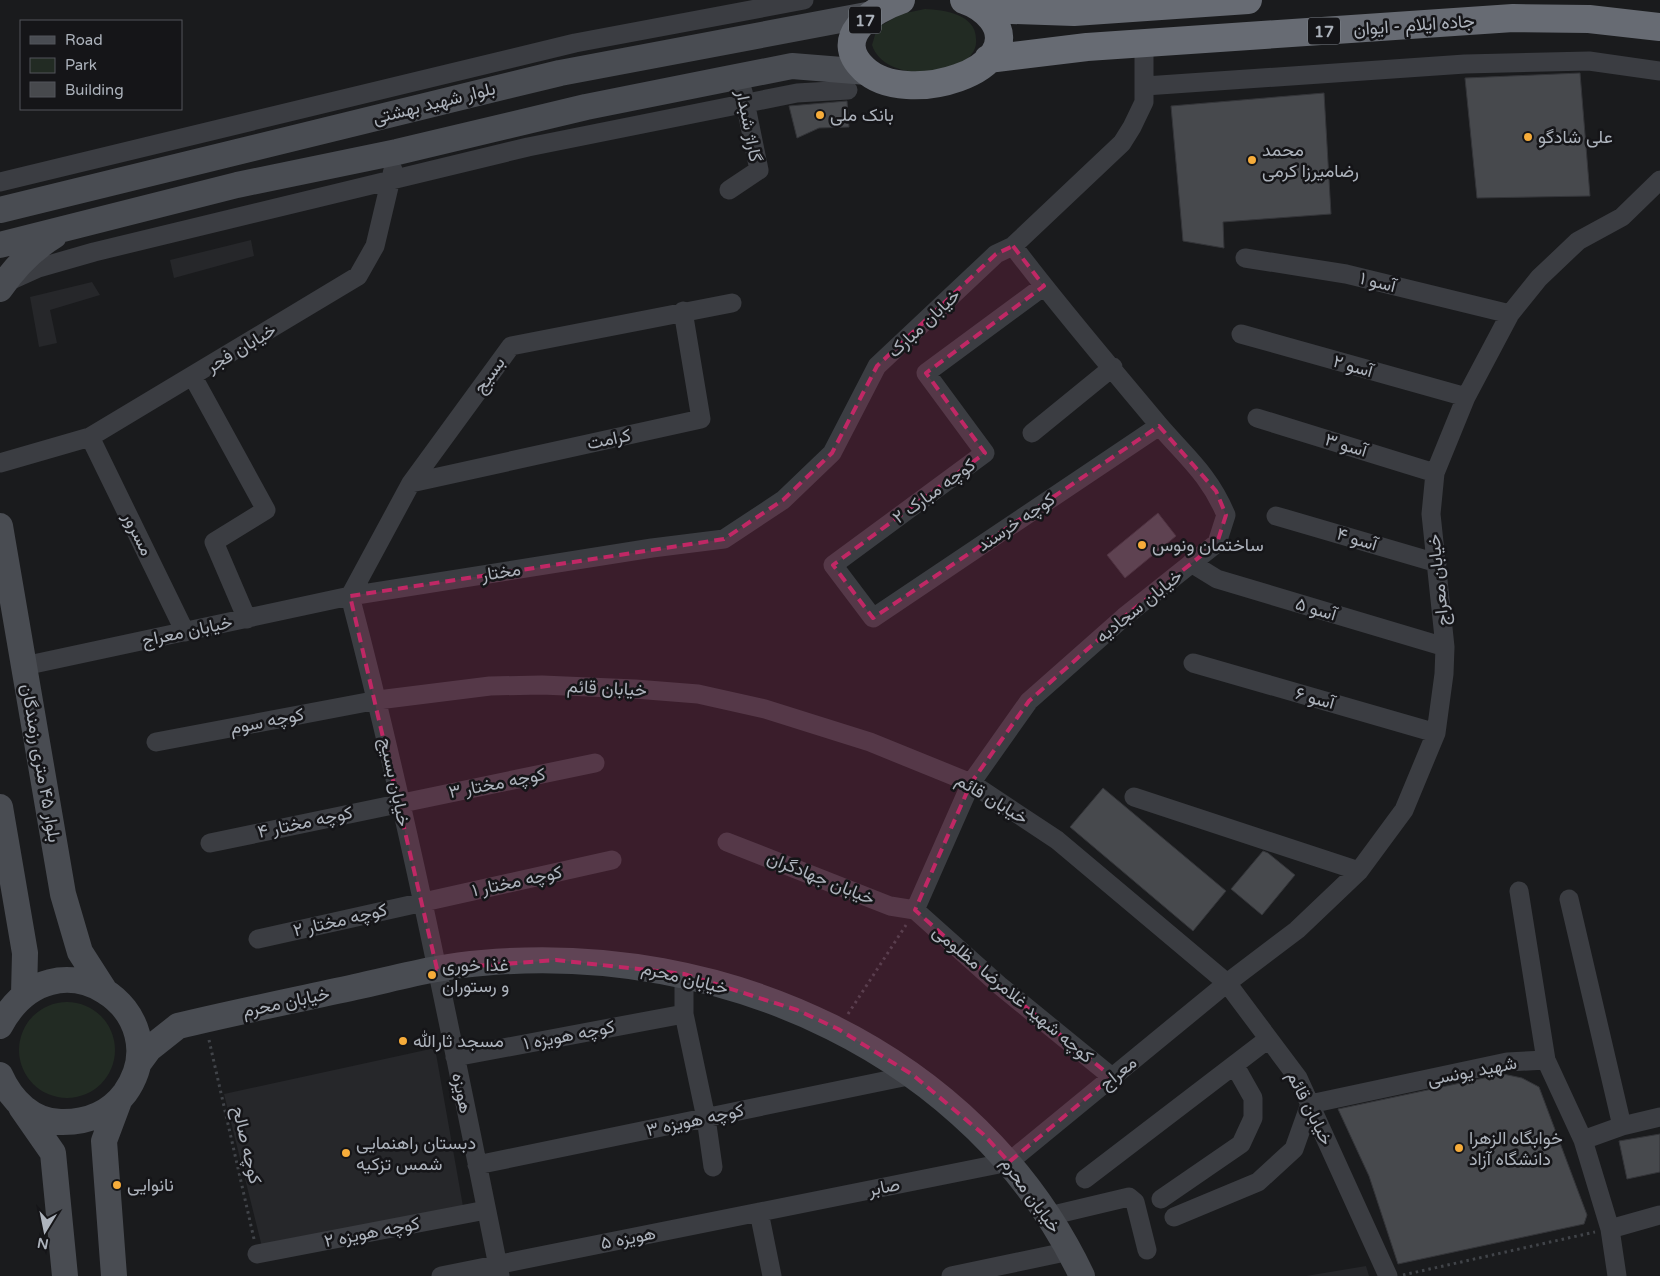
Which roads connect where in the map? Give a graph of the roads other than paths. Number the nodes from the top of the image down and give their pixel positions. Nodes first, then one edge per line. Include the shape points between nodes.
1 (804, 0) edge
2 (1248, 0) edge
3 (974, 5) edge
4 (879, 6) edge
5 (1660, 27) edge
6 (1144, 43) junction
7 (988, 59) junction
8 (1660, 71) edge
9 (739, 76) junction
10 (857, 81) junction
11 (1145, 86) junction
12 (746, 103) junction
13 (398, 152) junction
14 (391, 180) junction
15 (1660, 180) edge
16 (0, 182) edge
17 (729, 190) dead end
18 (0, 210) edge
19 (68, 228) junction
20 (0, 245) edge
21 (1013, 246) junction
22 (1245, 258) dead end
23 (2, 286) edge
24 (1044, 286) junction
25 (732, 303) dead end
26 (684, 311) junction
27 (1510, 314) junction
28 (1241, 334) dead end
29 (1113, 368) junction
30 (193, 377) junction
31 (1466, 397) junction
32 (1256, 418) dead end
33 (1159, 426) junction
34 (1032, 433) dead end
35 (90, 437) junction
36 (0, 463) edge
37 (1435, 473) junction
38 (411, 483) junction
39 (1276, 516) dead end
40 (0, 526) edge
41 (652, 548) joint
42 (1191, 563) junction
43 (1437, 563) junction
44 (350, 596) junction
45 (873, 618) joint
46 (247, 619) junction
47 (185, 632) junction
48 (1445, 647) junction
49 (1194, 663) dead end
50 (24, 666) junction
51 (378, 700) junction
52 (1436, 733) junction
53 (156, 742) dead end
54 (594, 763) dead end
55 (971, 783) junction
56 (1134, 797) dead end
57 (399, 802) junction
58 (0, 807) edge
59 (727, 842) dead end
60 (210, 843) dead end
61 (612, 860) dead end
62 (1359, 871) junction
63 (1520, 891) dead end
64 (1569, 899) dead end
65 (421, 901) junction
66 (915, 910) junction
67 (258, 939) dead end
68 (437, 970) junction
69 (684, 974) junction
70 (1227, 983) junction
71 (113, 997) junction
72 (8, 1011) edge
73 (684, 1014) junction
74 (178, 1026) junction
75 (1268, 1039) junction
76 (455, 1057) junction
77 (1546, 1060) junction
78 (138, 1064) junction
79 (1235, 1066) junction
80 (0, 1075) edge
81 (914, 1075) junction
82 (1112, 1077) junction
83 (119, 1101) junction
84 (10, 1103) edge
85 (1310, 1104) junction
86 (1660, 1117) edge
87 (706, 1118) junction
88 (1622, 1126) junction
89 (1583, 1140) junction
90 (1009, 1162) junction
91 (477, 1165) junction
92 (713, 1168) dead end
93 (1085, 1179) dead end
94 (1161, 1199) dead end
95 (486, 1210) junction
96 (759, 1212) junction
97 (1660, 1215) edge
98 (1048, 1216) junction
99 (1174, 1216) dead end
100 (1610, 1229) junction
101 (1147, 1250) dead end
102 (1070, 1251) junction
103 (257, 1254) road end
104 (499, 1270) edge
105 (65, 1276) edge
106 (114, 1276) edge
107 (441, 1276) edge
108 (772, 1276) edge
109 (951, 1276) edge
110 (1082, 1276) edge
111 (1388, 1276) edge
112 (1617, 1276) edge

1 - 16 street via 575,43
2 - 3 highway, 17 via 1074,12
3 - 7 highway, 17 via 996,25 995,51
4 - 10 highway, 17 via 862,22 852,39
4 - 18 main road, بلوار شهید بهشتی via 560,73
5 - 6 highway, جاده ایلام - ایوان / 17 via 1589,19 1513,18
6 - 7 highway, جاده ایلام - ایوان / 17
6 - 11 street, خیابان مبارک
7 - 10 highway, 17 via 970,74 929,86
8 - 11 street via 1589,61 1465,64
9 - 10 main road via 792,66
9 - 12 street, گاراژ شبدار
9 - 13 main road via 586,107
10 - 12 street
11 - 21 street, خیابان مبارک via 1144,102 1122,142
12 - 14 street via 528,147
12 - 17 street, گاراژ شبدار via 759,170
13 - 14 street, خیابان فجر
13 - 19 main road via 237,185
14 - 23 street via 94,252 38,268
14 - 30 street, خیابان فجر via 375,246 358,276
15 - 27 street, خیابان معراج via 1622,217 1578,241 1539,278
19 - 20 main road
19 - 23 main road via 40,244 15,266
21 - 24 street, خیابان سجادیه
21 - 41 street, خیابان مبارک via 996,254 877,366 832,454 783,500 724,539
22 - 27 street, آسو ۱ via 1346,274
24 - 29 street, خیابان سجادیه
24 - 45 street, کوچه مبارک ۲ via 926,373 985,453 834,565
25 - 26 street, بسیج
26 - 38 street, بسیج via 511,346
26 - 38 street, کرامت via 701,419
27 - 31 street, خیابان معراج
28 - 31 street, آسو ۲
29 - 33 street, خیابان سجادیه
29 - 34 street
30 - 35 street, خیابان فجر
30 - 46 street via 266,510 214,542
31 - 37 street, خیابان معراج
32 - 37 street, آسو ۳
33 - 42 street, خیابان سجادیه via 1216,491 1226,515 1216,543
33 - 45 street, کوچه خرسند
35 - 36 street, خیابان فجر
35 - 47 street, مسرور
37 - 43 street, خیابان معراج via 1431,514
38 - 44 street, بسیج
39 - 43 street, آسو ۴
40 - 50 main road, بلوار ۴۵ متری رزمندگان
41 - 44 street, مختار
42 - 48 street, آسو ۵ via 1217,579
42 - 55 street, خیابان سجادیه via 1029,701
43 - 48 street, خیابان معراج
44 - 46 street, خیابان معراج
44 - 51 street, خیابان بسیج
46 - 47 street, خیابان معراج
47 - 50 street, خیابان معراج
48 - 52 street, خیابان معراج
49 - 52 street, آسو ۶
50 - 71 main road, بلوار ۴۵ متری رزمندگان via 63,894 80,952
51 - 53 street, کوچه سوم
51 - 55 street, خیابان قائم via 490,686 542,685 698,694 765,709 870,742
51 - 57 street, خیابان بسیج
52 - 62 street, خیابان معراج via 1404,810
54 - 57 street, کوچه مختار ۳
55 - 66 street, خیابان سجادیه
55 - 70 street, خیابان قائم via 1057,840
56 - 62 street
57 - 60 street, کوچه مختار ۴
57 - 65 street, خیابان بسیج
58 - 72 main road via 24,953
59 - 66 street, خیابان جهادگران via 890,906
61 - 65 street, کوچه مختار ۱
62 - 70 street, خیابان معراج via 1297,930
63 - 77 street
64 - 88 street
65 - 67 street, کوچه مختار ۲
65 - 68 street, خیابان بسیج
66 - 82 street, کوچه شهید غلامرضا مظلومی via 999,986
68 - 69 main road, خیابان محرم via 481,963 556,960
68 - 74 main road, خیابان محرم
68 - 76 street, هویزه
69 - 73 street
69 - 81 main road, خیابان محرم via 797,1010 838,1029
70 - 75 street, خیابان قائم
70 - 82 street, معراج
71 - 72 main road via 86,982 64,980 43,984
71 - 74 main road via 139,1016
71 - 78 main road, بلوار ۴۵ متری رزمندگان via 135,1029 139,1042
73 - 76 street, کوچه هویزه ۱
73 - 87 street
74 - 78 main road via 149,1049
75 - 79 street
75 - 85 street, خیابان قائم via 1298,1078
76 - 91 street, هویزه
77 - 85 street, شهید یونسی via 1507,1062
77 - 89 street
78 - 83 main road via 131,1084
79 - 93 street
79 - 94 street via 1253,1098 1253,1118 1242,1144
80 - 84 main road
81 - 87 street, کوچه هویزه ۳
81 - 90 main road, خیابان محرم via 983,1134
82 - 90 street, معراج
83 - 84 main road via 102,1114 74,1122 39,1117
83 - 106 main road via 104,1141
84 - 105 main road via 53,1153
85 - 99 street via 1294,1148 1258,1182
85 - 111 street, خیابان قائم
86 - 88 street
87 - 91 street, کوچه هویزه ۳
87 - 92 street
88 - 89 street
89 - 100 street
90 - 96 street, صابر
90 - 98 main road, خیابان محرم
91 - 95 street, هویزه
95 - 103 street, کوچه هویزه ۲
95 - 104 street, هویزه
96 - 104 street, هویزه ۵
96 - 108 street
97 - 100 street
98 - 101 street via 1129,1197 1135,1202
98 - 102 main road, خیابان محرم
100 - 112 street
102 - 109 street
102 - 110 main road, خیابان محرم
104 - 107 street, هویزه ۵

